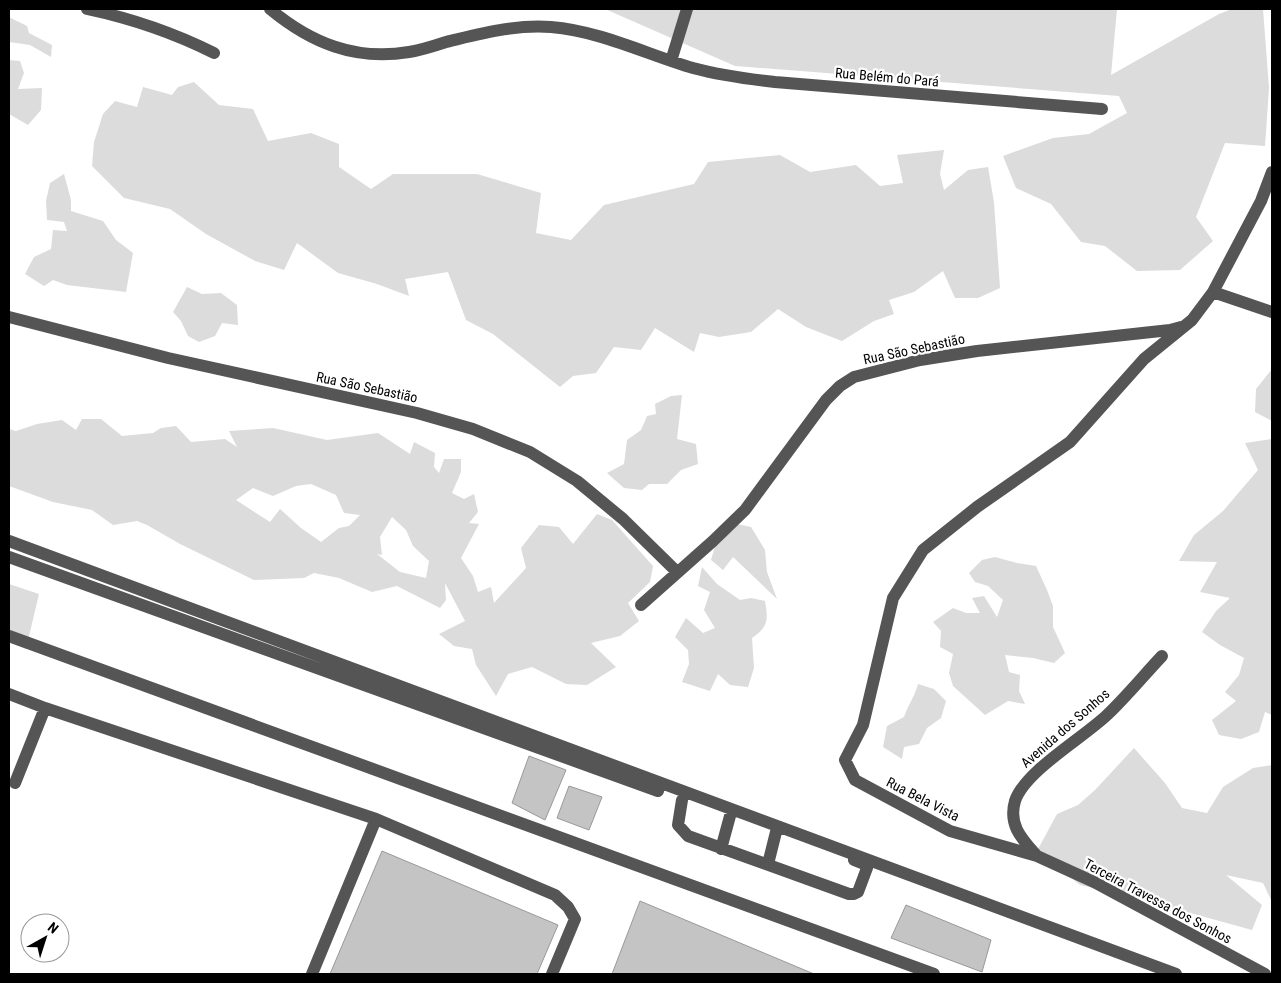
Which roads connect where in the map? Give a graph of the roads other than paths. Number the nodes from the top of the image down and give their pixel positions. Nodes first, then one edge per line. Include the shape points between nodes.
1 (90, 9) edge
2 (270, 9) edge
3 (687, 9) edge
4 (214, 53) dead end
5 (671, 61) junction
6 (1102, 109) dead end
7 (1272, 172) edge
8 (1266, 201) edge
9 (1213, 292) junction
10 (1272, 312) edge
11 (9, 317) edge
12 (1184, 327) junction
13 (9, 541) edge
14 (9, 557) edge
15 (677, 572) junction
16 (641, 605) dead end
17 (9, 636) edge
18 (1162, 656) dead end
19 (9, 694) edge
20 (45, 708) junction
21 (15, 783) dead end
22 (682, 800) junction
23 (730, 816) junction
24 (376, 819) junction
25 (776, 832) junction
26 (721, 848) junction
27 (1037, 856) junction
28 (768, 864) junction
29 (312, 974) edge
30 (552, 974) edge
31 (934, 974) edge
32 (1176, 974) edge
33 (1265, 974) edge

1 - 4 street via 146,24
2 - 5 street, Rua Belém do Pará via 313,39 348,52 379,55 410,52 488,32 543,27 583,33
3 - 5 street
5 - 6 street, Rua Belém do Pará via 741,78 775,82
7 - 8 street
8 - 9 street
9 - 10 street
9 - 12 street
11 - 15 street, Rua São Sebastião via 168,358 417,413 473,429 530,452 577,481 623,519
12 - 15 street, Rua São Sebastião via 977,351 920,360 854,377 826,400 745,510
12 - 27 street, Rua Bela Vista via 1144,359 1070,442 977,507 923,550 893,598 863,725 845,760 855,780 950,831
13 - 32 street
14 - 22 street
15 - 16 street, Rua São Sebastião
17 - 31 street
18 - 27 street, Avenida dos Sonhos via 1106,716 1029,778 1015,800 1013,817 1018,834
19 - 20 street
20 - 21 street
20 - 24 street
22 - 23 street
22 - 26 street via 678,825 682,832
23 - 25 street
23 - 26 street
24 - 29 street
24 - 30 street via 555,895 575,919
25 - 28 street
25 - 28 street via 859,862 867,868 858,892 849,894
26 - 28 street
27 - 33 street, Terceira Travessa dos Sonhos via 1094,882

